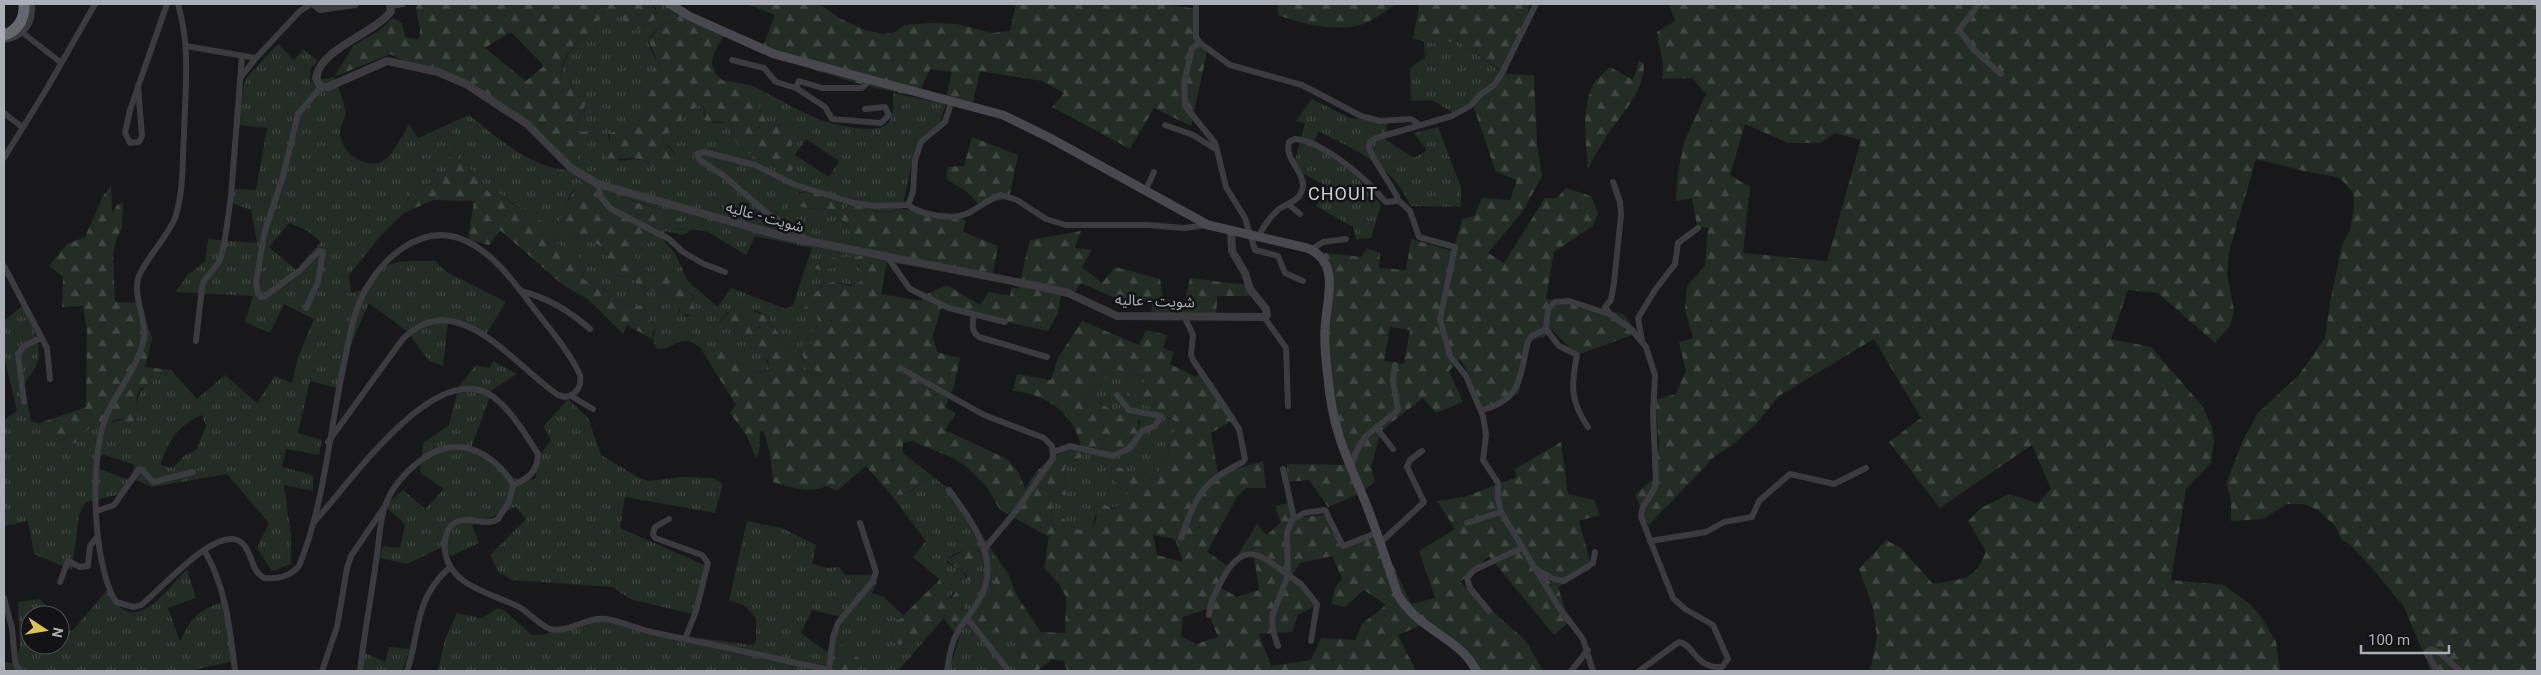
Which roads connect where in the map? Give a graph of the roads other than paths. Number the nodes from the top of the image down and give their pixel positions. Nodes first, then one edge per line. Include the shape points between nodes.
1 (24, 4) edge
2 (32, 4) edge
3 (95, 4) edge
4 (167, 4) edge
5 (178, 4) edge
6 (312, 4) edge
7 (355, 4) edge
8 (403, 4) edge
9 (670, 4) edge
10 (1196, 4) edge
11 (1536, 4) edge
12 (1979, 4) edge
13 (391, 5) edge
14 (23, 33) junction
15 (5, 36) edge
16 (1200, 43) junction
17 (186, 46) junction
18 (242, 56) junction
19 (256, 58) junction
20 (732, 60) dead end
21 (60, 62) junction
22 (2001, 74) dead end
23 (240, 78) junction
24 (871, 79) junction
25 (138, 86) junction
26 (321, 87) junction
27 (796, 88) junction
28 (952, 100) junction
29 (865, 109) dead end
30 (4, 113) edge
31 (1165, 125) dead end
32 (1420, 125) junction
33 (22, 127) junction
34 (1217, 150) junction
35 (4, 158) edge
36 (1154, 172) dead end
37 (1613, 182) dead end
38 (598, 184) junction
39 (1145, 191) junction
40 (1397, 199) junction
41 (1288, 204) junction
42 (908, 205) junction
43 (1300, 214) dead end
44 (1208, 225) junction
45 (1698, 228) dead end
46 (1231, 231) junction
47 (1255, 236) junction
48 (1346, 239) dead end
49 (813, 243) junction
50 (1311, 250) junction
51 (888, 258) junction
52 (4, 266) edge
53 (725, 272) dead end
54 (1303, 281) dead end
55 (521, 291) junction
56 (306, 308) dead end
57 (1610, 314) junction
58 (974, 315) junction
59 (1264, 317) junction
60 (1185, 318) junction
61 (1005, 322) dead end
62 (590, 329) dead end
63 (1546, 329) junction
64 (42, 338) junction
65 (196, 341) dead end
66 (1642, 342) junction
67 (1047, 357) dead end
68 (1396, 365) dead end
69 (900, 368) dead end
70 (50, 379) dead end
71 (1117, 395) dead end
72 (571, 396) junction
73 (24, 402) dead end
74 (1288, 406) dead end
75 (593, 409) dead end
76 (1481, 410) junction
77 (1376, 427) junction
78 (1588, 427) dead end
79 (328, 442) junction
80 (1393, 449) dead end
81 (1422, 451) dead end
82 (1053, 452) junction
83 (1350, 468) junction
84 (1866, 468) dead end
85 (1283, 469) dead end
86 (193, 472) dead end
87 (513, 485) junction
88 (949, 490) dead end
89 (385, 507) junction
90 (97, 511) junction
91 (1501, 512) junction
92 (1294, 518) junction
93 (669, 519) dead end
94 (860, 523) dead end
95 (313, 524) junction
96 (1467, 524) dead end
97 (1376, 532) junction
98 (97, 537) junction
99 (1181, 538) dead end
100 (1650, 541) junction
101 (1380, 543) junction
102 (985, 548) junction
103 (1522, 548) junction
104 (204, 550) junction
105 (1595, 552) dead end
106 (449, 568) junction
107 (1535, 569) junction
108 (1288, 575) junction
109 (60, 582) dead end
110 (4, 598) edge
111 (1489, 611) dead end
112 (1209, 615) dead end
113 (967, 618) junction
114 (685, 639) junction
115 (1311, 641) dead end
116 (1278, 646) dead end
117 (1588, 650) junction
118 (19, 671) edge
119 (235, 671) edge
120 (322, 671) edge
121 (360, 671) edge
122 (407, 671) edge
123 (830, 671) edge
124 (947, 671) edge
125 (1009, 671) edge
126 (1476, 671) edge
127 (1571, 671) edge
128 (1593, 671) edge
129 (1639, 671) edge
130 (2436, 671) edge
131 (2460, 671) edge

1 - 15 highway via 18,27
2 - 14 street via 31,19
3 - 21 street
4 - 25 street
5 - 17 street
6 - 7 street via 320,9
6 - 19 street via 300,11
8 - 13 street
9 - 24 main road via 689,16 774,54
10 - 16 street via 1196,32
11 - 32 street via 1494,85 1470,106 1452,116
12 - 22 street via 1959,30 1974,50
13 - 26 street via 384,19 340,48 321,65 316,78
14 - 15 street
14 - 21 street
16 - 32 street via 1235,67 1302,85 1360,116 1380,121 1411,119
16 - 34 street via 1192,48 1184,84 1184,106 1215,143
17 - 18 street
17 - 90 street via 179,205 169,232 139,278 144,341 100,433
18 - 19 street
18 - 23 street
19 - 23 street
20 - 27 street via 764,68 776,82
21 - 33 street
23 - 65 street via 224,246 220,262 202,287
24 - 27 street via 862,88 822,88 799,81
24 - 28 main road
25 - 25 street via 125,132 128,141 134,144 142,136
26 - 38 street, شويت - عاليه via 328,87 387,61 454,78 532,127 571,168
26 - 56 street via 298,114 264,234 256,284 258,294 265,296 320,251 323,252 318,282
27 - 29 street via 824,107 832,119 881,123 889,115 885,107
28 - 39 main road via 1026,125
28 - 42 street via 945,122 921,142
30 - 33 street
31 - 34 street via 1193,135
32 - 40 street via 1376,138 1368,145
33 - 35 street
34 - 47 street via 1226,187
36 - 39 street
37 - 57 street via 1622,209 1614,283 1611,300 1606,307
38 - 49 street, شويت - عاليه via 683,210
38 - 53 street via 600,196 611,209 668,239 692,257
39 - 44 main road
40 - 41 street via 1393,203 1386,202 1363,178 1324,149 1295,139 1289,142 1288,152 1300,175 1302,188 1298,198
40 - 76 street via 1410,211 1419,237 1455,247 1441,309 1441,326 1450,356 1466,376
41 - 43 street
41 - 47 street via 1274,214
42 - 44 street via 923,212 957,216 1000,195 1017,200 1046,219 1066,225 1184,228
42 - 49 street via 853,203 802,187 755,165 704,152 697,154 700,160 724,176 767,214
44 - 46 main road
45 - 66 street via 1678,243 1675,264 1654,290 1638,318
46 - 47 main road
46 - 59 street via 1232,251 1250,289 1266,309
47 - 50 main road
47 - 54 street via 1255,250 1278,256 1285,273
48 - 50 street via 1324,242
49 - 51 street, شويت - عاليه
50 - 83 main road via 1323,260 1330,278 1324,330 1328,380 1336,431
51 - 58 street via 910,289 948,308
51 - 60 street, شويت - عاليه via 1068,293 1117,316
52 - 64 street
55 - 62 street via 572,313
55 - 72 street via 577,368 581,382
55 - 79 street via 482,251 451,235 415,240 397,251 378,271 359,302 352,322
57 - 63 street via 1587,305 1560,301 1550,306
57 - 66 street via 1631,329
58 - 61 street
58 - 67 street via 972,328 978,337
59 - 60 street, شويت - عاليه
59 - 74 street via 1286,348
60 - 99 street via 1193,335 1193,360 1239,429 1245,458 1214,478 1200,492
63 - 76 street via 1528,340 1514,393 1503,402
63 - 78 street via 1559,346 1577,355 1571,385 1581,417
64 - 70 street
64 - 73 street via 24,346 18,354
66 - 100 street via 1655,375 1656,483 1640,517
68 - 77 street via 1393,380 1398,410
69 - 82 street via 984,415 1044,438
71 - 82 street via 1129,410 1160,416 1155,426 1142,431 1130,448 1113,456 1070,446
72 - 75 street
72 - 79 street via 552,392 471,326 434,322 411,331 392,352
76 - 91 street via 1486,432 1483,460 1498,483
77 - 80 street
77 - 83 street via 1358,448
79 - 95 street
81 - 101 street via 1410,460 1407,467 1424,502
82 - 102 street via 1053,458 1016,511
83 - 97 main road
84 - 100 street via 1834,484 1790,474 1759,501 1752,517 1724,522 1706,532
85 - 92 street
86 - 90 street via 154,482 138,469 114,505
87 - 89 street via 486,456 451,446 422,459 401,481
87 - 95 street via 534,471 538,454 517,422 497,400 483,392 467,389 443,396 407,417
87 - 106 street via 509,502 495,521 472,519 452,525 444,544
88 - 102 street via 970,518
89 - 120 street via 347,568 337,627
89 - 121 street
90 - 98 street
91 - 96 street
91 - 103 street
92 - 97 street via 1325,510 1344,546
92 - 108 street via 1287,533
93 - 114 street via 655,527 655,538 702,555 708,563
94 - 123 street via 876,572 838,623 833,637
95 - 104 street via 299,566 284,577 259,575 243,544 232,538
97 - 101 main road
98 - 104 street via 112,595 116,602 133,607 149,599
98 - 109 street via 90,546 88,566 80,567 68,561
100 - 129 street via 1673,598 1713,625 1728,659 1722,667 1709,665 1679,642
101 - 126 main road via 1404,606 1422,624 1469,658
102 - 113 street via 986,588
103 - 107 street
103 - 111 street via 1474,570 1467,578 1470,588
104 - 119 street via 212,563 224,602
105 - 107 street via 1593,563 1564,581
106 - 114 street via 468,584 521,608 551,629 606,619
106 - 122 street via 424,601
107 - 117 street
108 - 112 street via 1264,557 1245,553 1238,556 1212,600
108 - 115 street via 1301,584 1318,604
108 - 116 street via 1271,624
110 - 118 street
113 - 124 street via 956,635
113 - 125 street
114 - 123 street
117 - 127 street
117 - 128 street
130 - 131 street via 2427,652 2431,649

